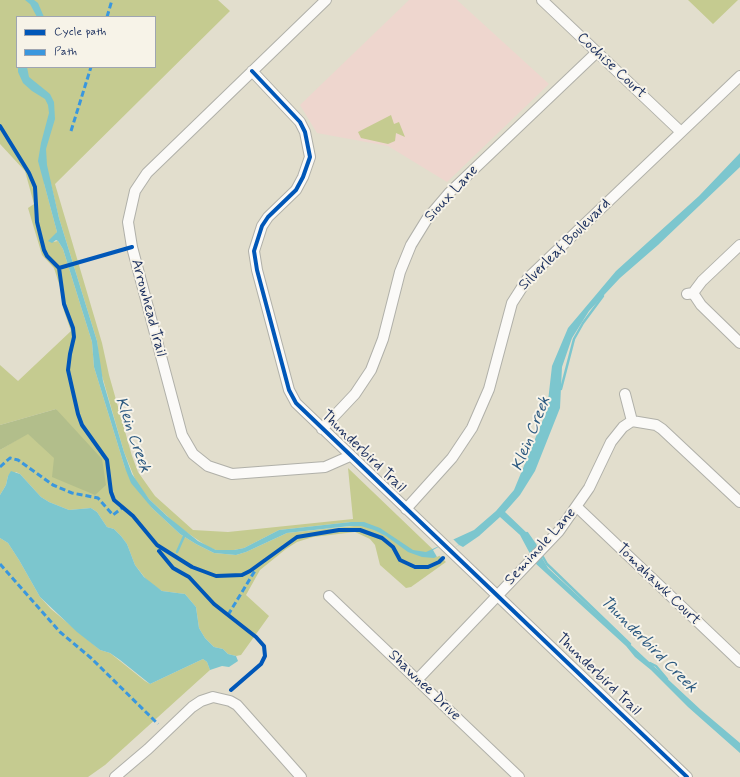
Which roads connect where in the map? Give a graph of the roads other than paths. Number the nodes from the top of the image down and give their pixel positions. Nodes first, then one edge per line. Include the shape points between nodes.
1 (326, 0) edge
2 (542, 0) edge
3 (597, 52) junction
4 (252, 71) junction
5 (740, 76) edge
6 (681, 132) junction
7 (740, 245) edge
8 (740, 343) edge
9 (625, 394) dead end
10 (632, 421) junction
11 (322, 429) junction
12 (350, 456) junction
13 (740, 502) edge
14 (577, 508) junction
15 (406, 509) junction
16 (329, 596) dead end
17 (497, 596) junction
18 (740, 662) edge
19 (417, 680) junction
20 (114, 777) edge
21 (301, 777) edge
22 (519, 777) edge
23 (687, 777) edge

1 - 4 street, Arrowhead Trail
2 - 3 street, Cochise Court
3 - 6 street, Cochise Court
3 - 11 street, Sioux Lane via 450,192 427,220 411,246 400,272 383,339 371,370 355,394
4 - 11 street, Thunderbird Trail via 300,122 310,157 296,190 265,221 254,251 291,396
4 - 12 street, Arrowhead Trail via 141,181 132,201 128,222 132,247 182,434 188,449 200,461 215,470 232,474 325,467
5 - 6 street, Silverleaf Boulevard
6 - 15 street, Silverleaf Boulevard via 528,278 518,291 508,314 489,389 472,428 447,464
7 - 8 street via 690,294
9 - 10 street
10 - 13 street via 656,425 662,429
10 - 14 street, Seminole Lane via 623,427 611,442 598,472
11 - 12 street, Thunderbird Trail
12 - 15 street, Thunderbird Trail
14 - 17 street, Seminole Lane
14 - 18 street, Tomahawk Court
15 - 17 street, Thunderbird Trail
16 - 19 street, Shawnee Drive
17 - 19 street, Seminole Lane
17 - 23 street, Thunderbird Trail
19 - 22 street, Shawnee Drive
20 - 21 street via 192,707 213,697 237,705

